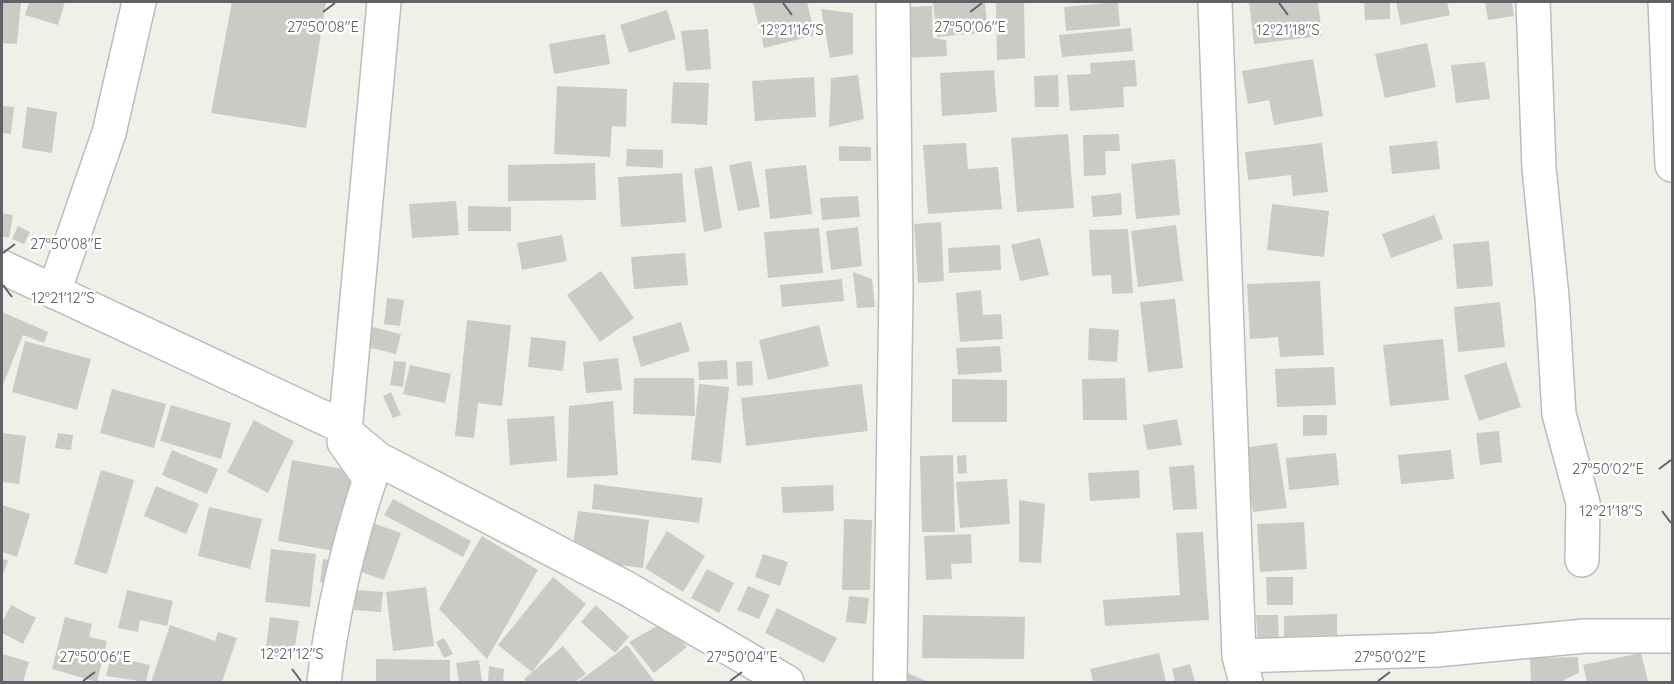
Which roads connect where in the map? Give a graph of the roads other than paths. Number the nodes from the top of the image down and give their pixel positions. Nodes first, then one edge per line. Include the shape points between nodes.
1 (139, 2) edge
2 (384, 2) edge
3 (893, 2) edge
4 (1215, 2) edge
5 (1533, 2) edge
6 (1665, 2) edge
7 (1672, 165) edge
8 (2, 267) edge
9 (54, 292) junction
10 (345, 432) junction
11 (1582, 560) dead end
12 (1672, 636) edge
13 (1243, 669) edge
14 (324, 682) edge
15 (788, 682) edge
16 (890, 682) edge

1 - 9 street via 109,133
2 - 10 street
3 - 16 street via 896,291
4 - 13 street
5 - 11 street via 1539,168 1559,414 1583,503
6 - 7 street
8 - 9 street
9 - 10 street via 335,423
10 - 14 street via 344,442 370,479 331,622
10 - 15 street via 378,459 626,588
12 - 13 street via 1585,636

